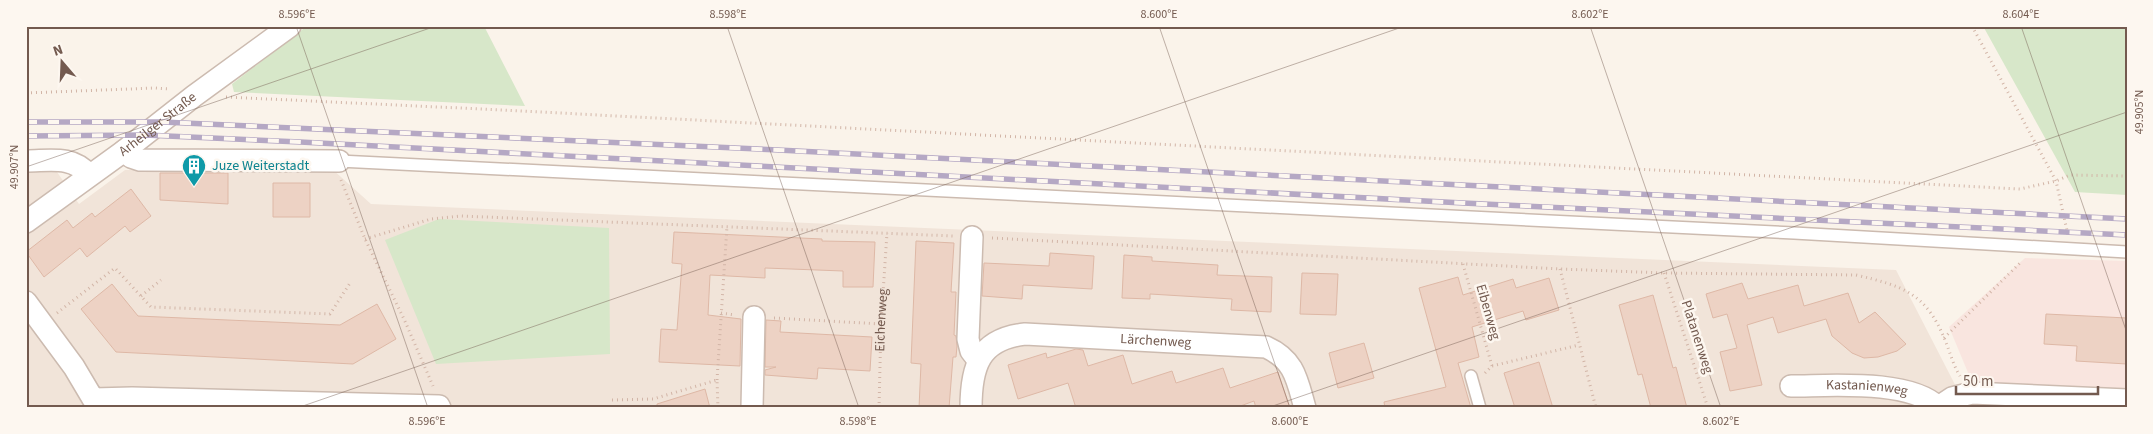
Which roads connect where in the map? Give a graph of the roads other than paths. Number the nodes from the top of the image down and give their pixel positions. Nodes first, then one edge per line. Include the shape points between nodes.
1 (290, 26) edge
2 (124, 152) junction
3 (26, 161) edge
4 (339, 161) joint
5 (89, 175) junction
6 (26, 222) edge
7 (972, 237) road end
8 (2127, 252) edge
9 (26, 302) edge
10 (754, 316) road end
11 (978, 360) junction
12 (1471, 376) dead end
13 (1791, 386) dead end
14 (2127, 400) edge
15 (1998, 401) edge
16 (90, 403) edge
17 (270, 405) edge
18 (440, 407) edge
19 (1937, 407) edge
20 (752, 408) edge
21 (971, 408) edge
22 (1305, 408) edge
23 (1480, 408) edge

1 - 2 street, Arheilger Straße
2 - 4 street via 140,160
2 - 5 street, Arheilger Straße
3 - 5 street via 68,161 81,166
4 - 8 lane
5 - 6 street, Arheilger Straße
7 - 11 street via 968,339
9 - 16 street via 74,368
10 - 20 street
11 - 21 street via 971,385
11 - 22 street, Lärchenweg via 998,342 1025,334 1266,347 1288,361
12 - 23 lane
13 - 19 street, Kastanienweg via 1864,386 1896,390 1920,394
14 - 15 street
15 - 19 street via 1972,392
16 - 17 street via 132,398
17 - 18 street

